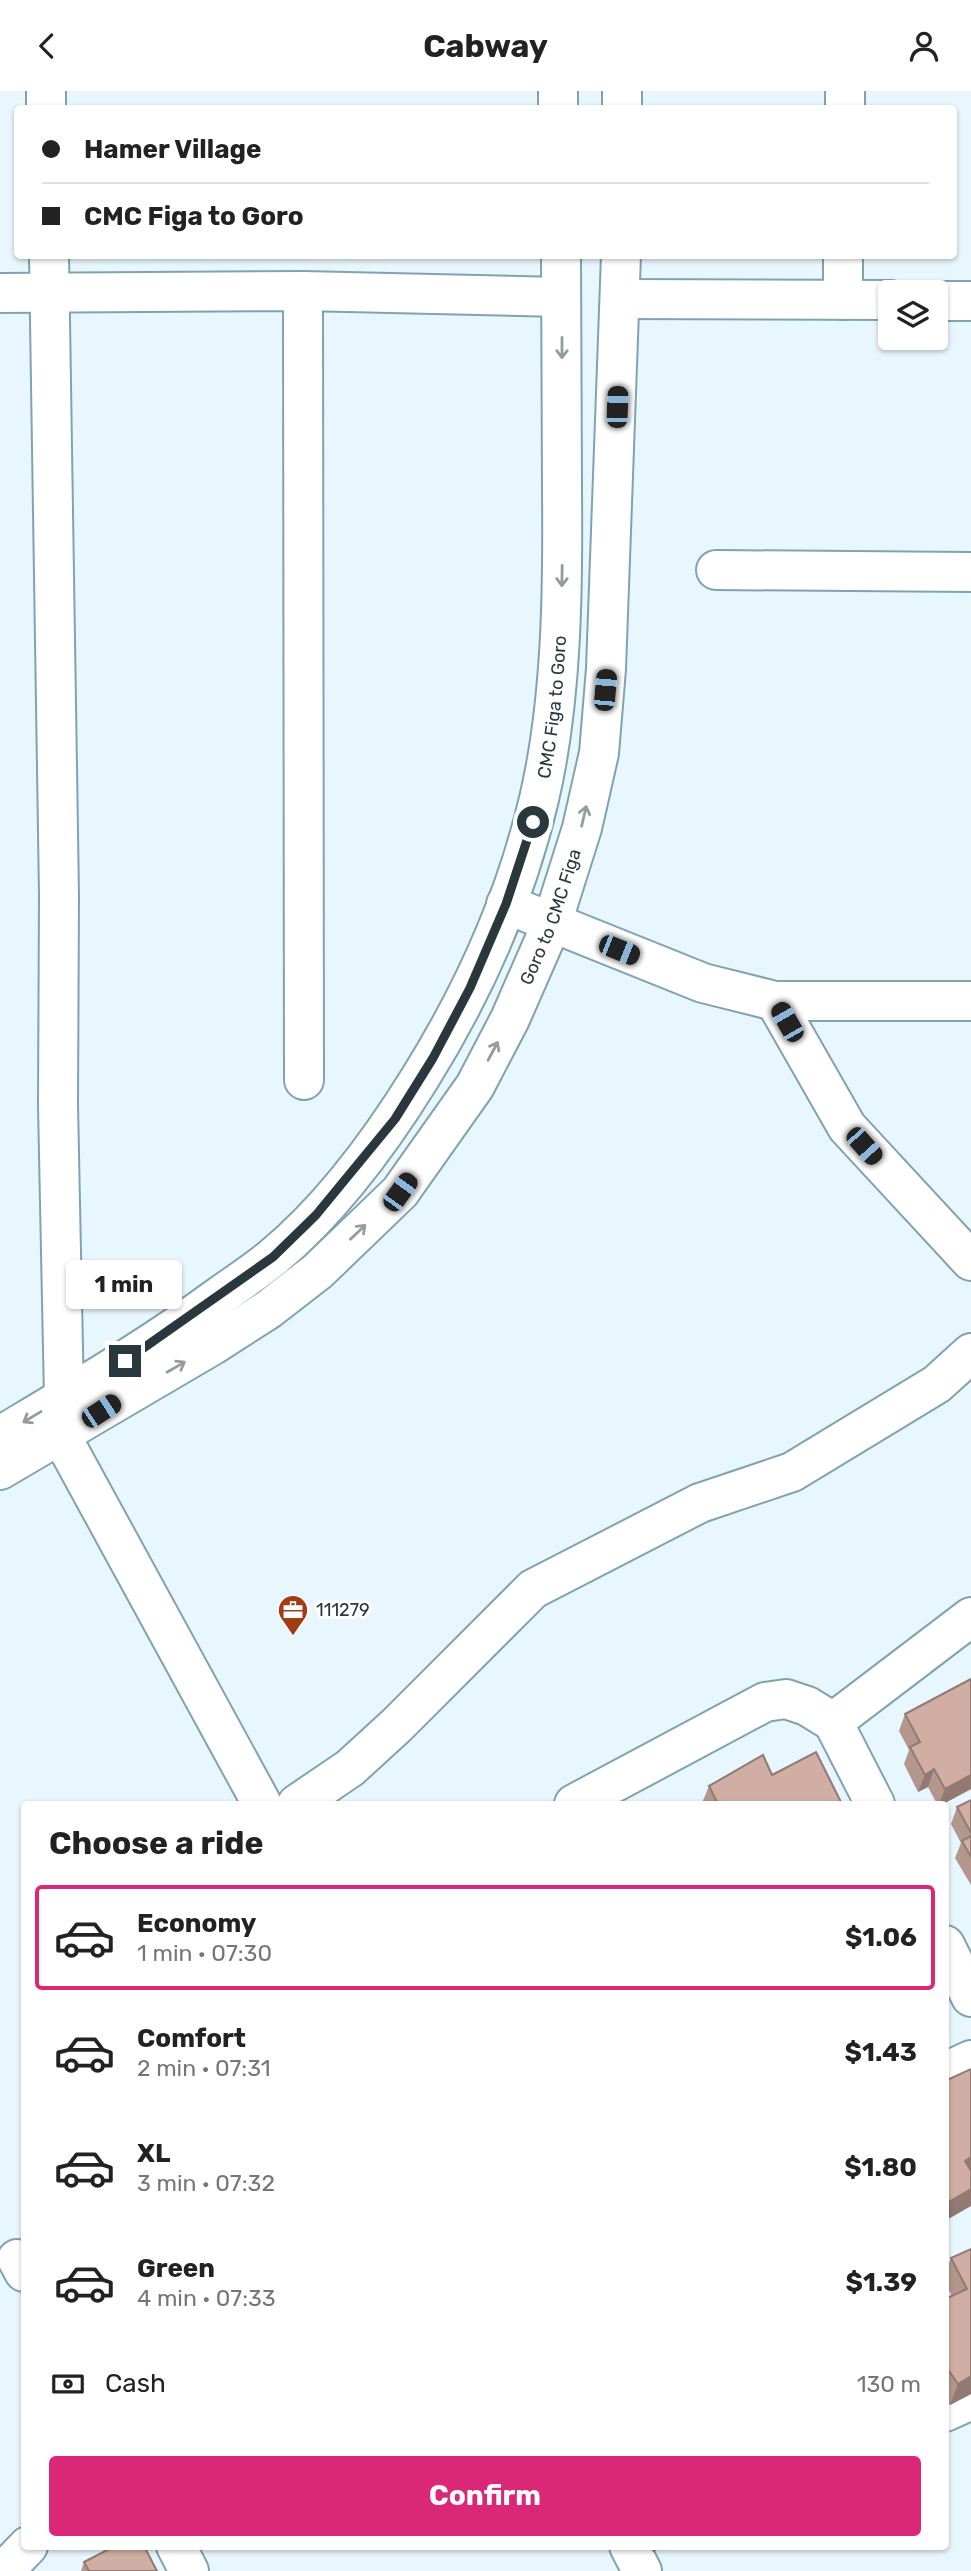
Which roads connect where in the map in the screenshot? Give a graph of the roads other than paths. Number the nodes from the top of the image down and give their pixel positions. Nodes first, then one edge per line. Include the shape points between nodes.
1 (49, 259) edge
2 (561, 259) edge
3 (621, 259) edge
4 (843, 259) edge
5 (303, 292) junction
6 (0, 293) edge
7 (49, 295) junction
8 (561, 297) junction
9 (621, 299) junction
10 (843, 300) junction
11 (878, 300) edge
12 (948, 301) edge
13 (971, 301) edge
14 (716, 570) dead end
15 (971, 572) edge
16 (506, 904) junction
17 (552, 923) junction
18 (775, 1001) junction
19 (971, 1001) edge
20 (304, 1080) dead end
21 (971, 1261) edge
22 (971, 1353) edge
23 (70, 1418) junction
24 (0, 1436) edge
25 (0, 1470) edge
26 (971, 1617) edge
27 (833, 1722) junction
28 (261, 1801) edge
29 (301, 1801) edge
30 (580, 1801) edge
31 (873, 1801) edge
32 (949, 1953) edge
33 (971, 1997) edge
34 (971, 2060) edge
35 (949, 2071) edge
36 (971, 2400) edge
37 (949, 2410) edge
38 (24, 2550) edge
39 (178, 2550) edge
40 (631, 2550) edge
41 (4, 2571) edge
42 (189, 2571) edge
43 (642, 2571) edge

1 - 7 street
2 - 8 street, CMC Figa to Goro
3 - 9 street, Goro to CMC Figa
4 - 10 street
5 - 7 street
5 - 8 street
5 - 20 street
6 - 7 street
7 - 23 street via 58,1105
8 -> 16 street, CMC Figa to Goro via 561,627 539,800
9 - 10 street
17 -> 9 street, Goro to CMC Figa via 582,828 599,753
10 - 11 street
12 - 13 street
14 - 15 street
16 - 17 street
16 - 23 street, CMC Figa to Goro via 433,1058 395,1119 316,1215 273,1257 145,1348
17 - 18 street via 702,983
23 -> 17 street, Goro to CMC Figa via 117,1401 269,1309 318,1271 400,1192 475,1086
18 - 19 street
18 - 21 street via 847,1127
22 - 29 street via 937,1384 792,1472 700,1503 533,1589 350,1768
23 -> 24 street, CMC Figa to Goro
23 - 25 street
23 - 28 street
26 - 27 street
27 - 30 street via 786,1699 765,1702
27 - 31 street
32 - 33 street
34 - 35 street
36 - 37 street
38 - 41 street
39 - 42 street
40 - 43 street

